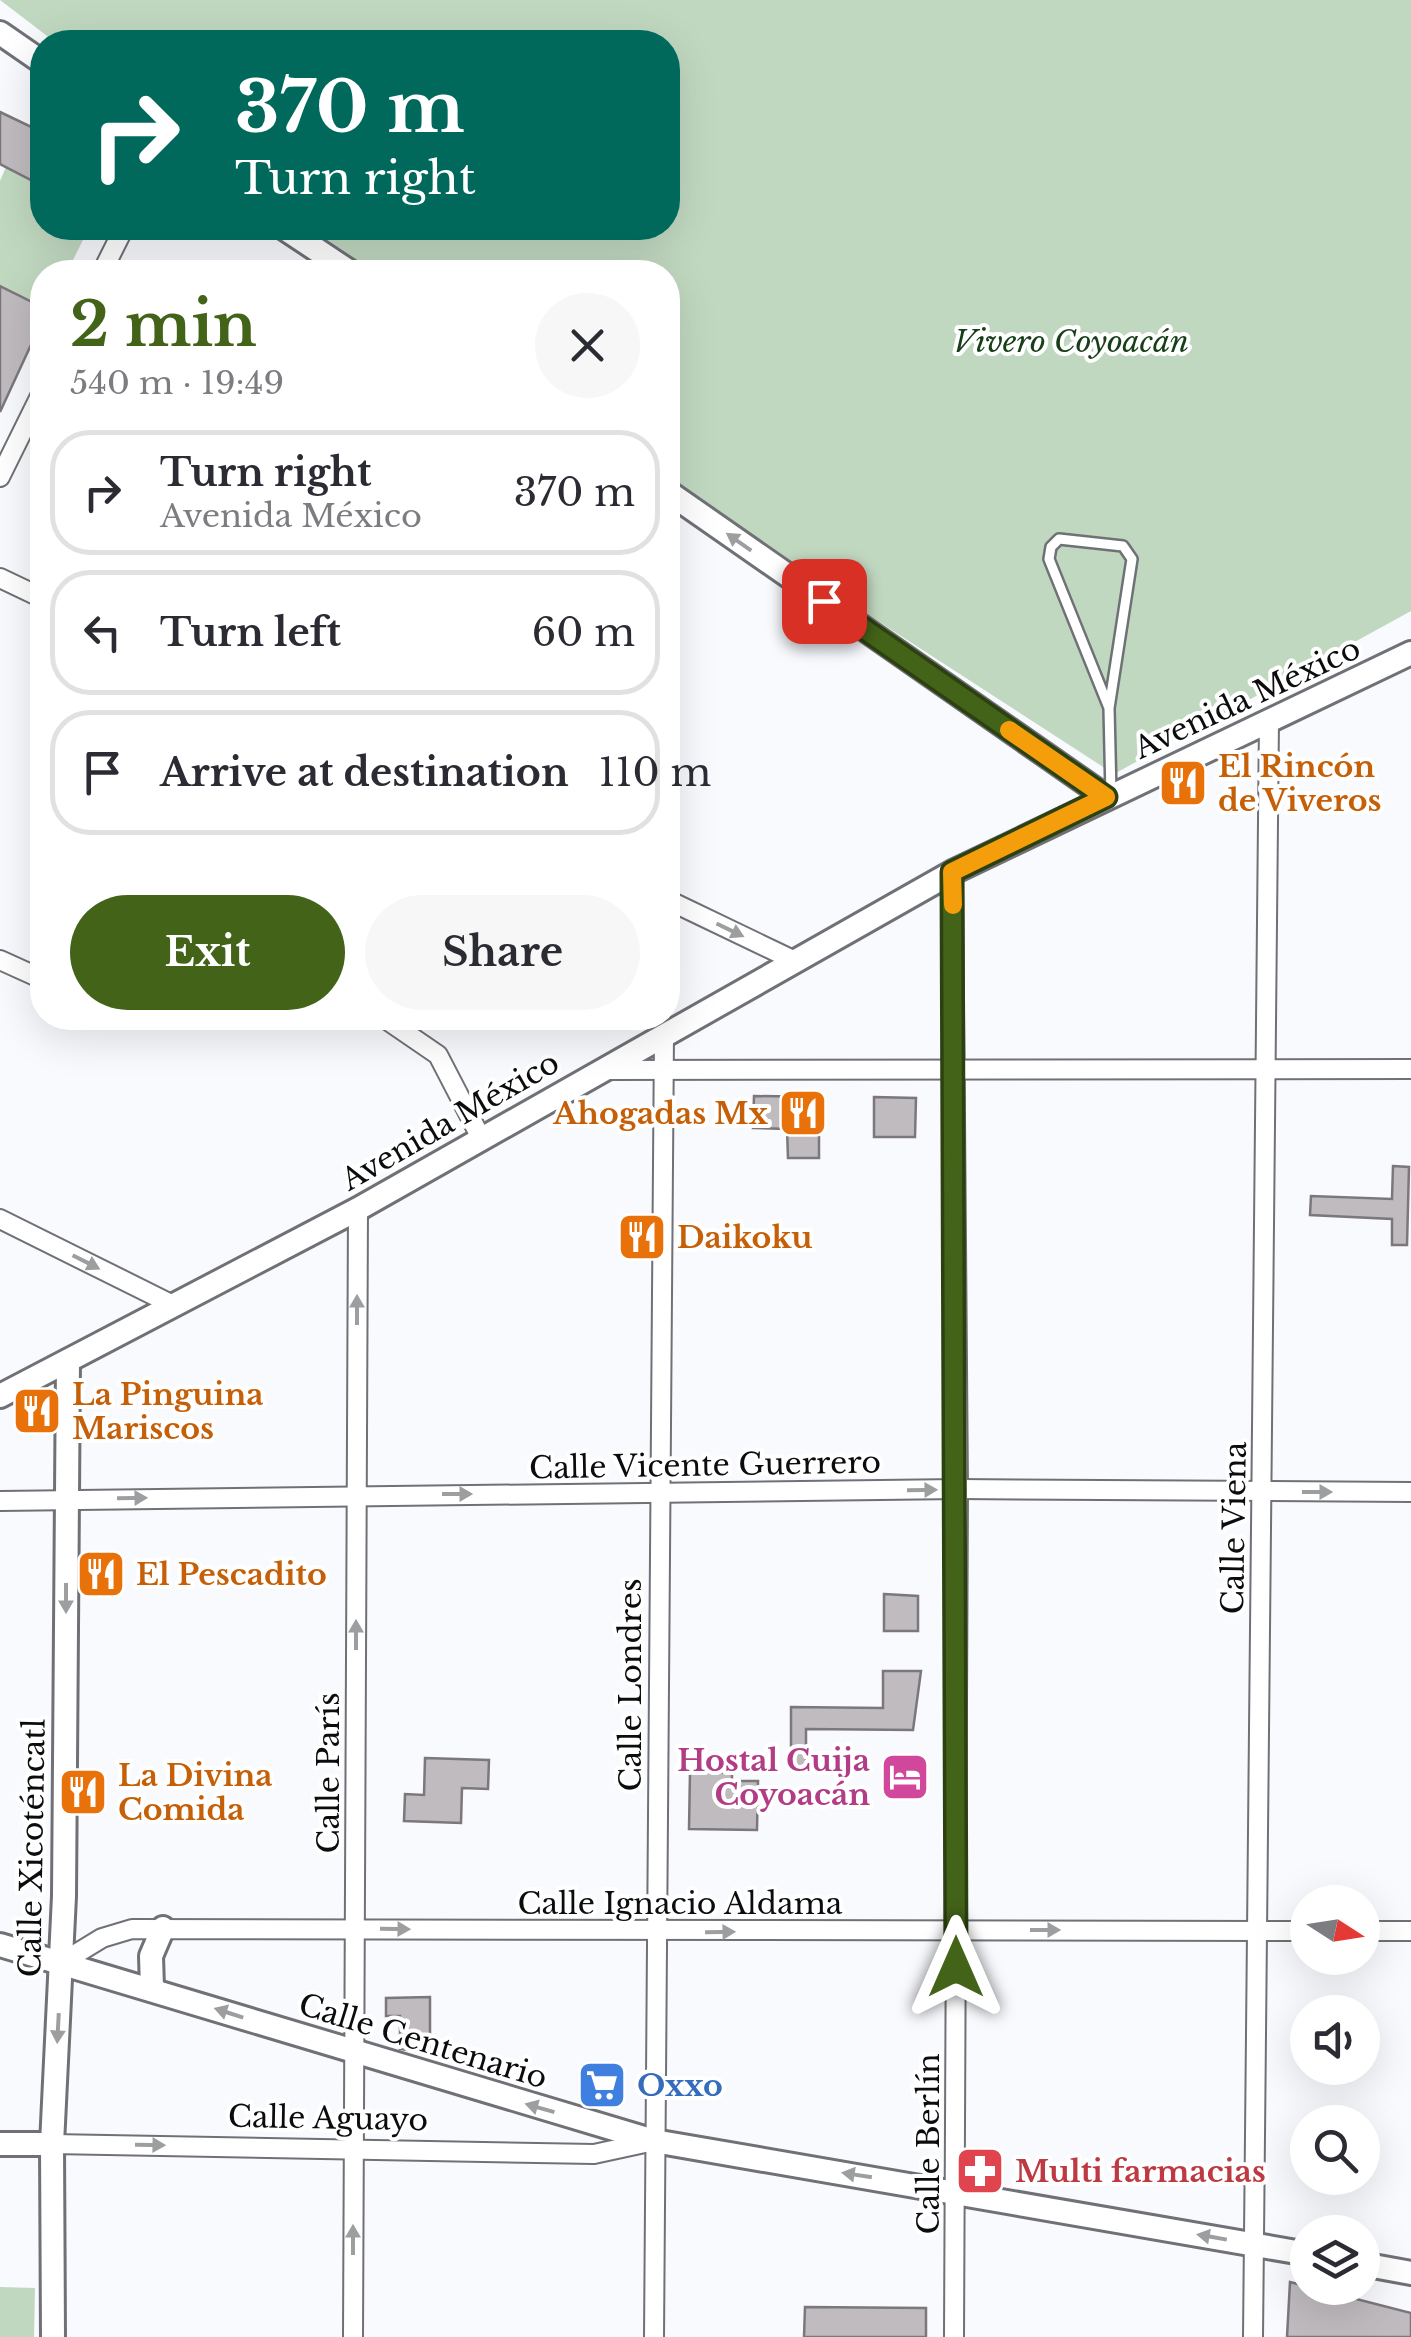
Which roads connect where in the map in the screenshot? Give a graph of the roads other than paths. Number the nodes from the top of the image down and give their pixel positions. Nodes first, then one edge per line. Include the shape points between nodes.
1 (0, 32) edge
2 (30, 53) edge
3 (302, 240) edge
4 (332, 260) edge
5 (30, 417) edge
6 (0, 478) edge
7 (680, 500) edge
8 (0, 578) edge
9 (30, 592) edge
10 (1411, 653) edge
11 (1109, 708) junction
12 (1269, 720) junction
13 (1108, 796) junction
14 (952, 872) junction
15 (680, 906) edge
16 (0, 960) edge
17 (793, 960) junction
18 (30, 974) edge
19 (680, 1025) edge
20 (407, 1030) edge
21 (671, 1030) edge
22 (664, 1034) junction
23 (954, 1069) junction
24 (1266, 1069) junction
25 (1411, 1069) edge
26 (600, 1070) junction
27 (662, 1072) junction
28 (481, 1138) junction
29 (358, 1209) junction
30 (0, 1219) edge
31 (171, 1304) junction
32 (68, 1361) junction
33 (0, 1396) edge
34 (958, 1489) junction
35 (1262, 1491) junction
36 (1411, 1492) edge
37 (357, 1494) junction
38 (658, 1495) junction
39 (66, 1499) junction
40 (0, 1501) edge
41 (162, 1928) junction
42 (355, 1928) junction
43 (956, 1930) junction
44 (1258, 1931) junction
45 (1290, 1931) edge
46 (1380, 1931) edge
47 (1411, 1931) edge
48 (657, 1933) junction
49 (0, 1945) edge
50 (61, 1963) junction
51 (152, 1988) junction
52 (354, 2054) junction
53 (654, 2141) junction
54 (0, 2144) edge
55 (52, 2144) junction
56 (354, 2148) junction
57 (956, 2191) junction
58 (1254, 2245) junction
59 (1290, 2251) edge
60 (1380, 2267) edge
61 (1411, 2273) edge
62 (53, 2337) edge
63 (353, 2337) edge
64 (654, 2337) edge
65 (954, 2337) edge
66 (1253, 2337) edge

1 - 2 street
3 - 4 street
5 - 6 street
13 -> 7 street
8 - 9 street
10 - 12 street, Avenida México
11 - 11 lane via 1130,552 1059,539 1049,559
11 - 13 lane
12 - 13 street, Avenida México
12 - 24 street, Calle Viena
13 - 14 street, Avenida México
14 - 17 street, Avenida México
14 - 23 street, Calle Berlín
15 -> 17 street
16 - 18 street
17 - 19 street, Avenida México
20 - 28 street via 438,1055
21 - 22 street, Avenida México
22 - 26 street, Avenida México
22 - 27 street, Calle Londres
23 - 24 street
23 - 27 street
23 - 34 street, Calle Berlín
24 - 25 street
24 - 35 street, Calle Viena
26 - 27 street
26 - 28 street, Avenida México
27 - 38 street, Calle Londres
28 - 29 street, Avenida México
29 - 31 street, Avenida México
37 -> 29 street, Calle París
30 -> 31 street
31 - 32 street, Avenida México
32 - 33 street, Avenida México
32 - 39 street, Calle Xicoténcatl
34 - 35 street, Calle Vicente Guerrero
38 -> 34 street, Calle Vicente Guerrero
34 - 43 street, Calle Berlín
35 -> 36 street, Calle Vicente Guerrero
35 - 44 street, Calle Viena
37 -> 38 street, Calle Vicente Guerrero
39 -> 37 street, Calle Vicente Guerrero
42 -> 37 street, Calle París
38 - 48 street, Calle Londres
39 - 40 street, Calle Vicente Guerrero
39 -> 50 street, Calle Xicoténcatl
41 - 42 street, Calle Ignacio Aldama
41 - 50 street, Calle Ignacio Aldama via 102,1938
41 - 51 street via 150,1956
42 -> 48 street, Calle Ignacio Aldama
42 - 52 street, Calle París
43 -> 44 street, Calle Ignacio Aldama
48 -> 43 street, Calle Ignacio Aldama
43 - 57 street, Calle Berlín
44 - 45 street, Calle Ignacio Aldama
44 - 58 street, Calle Viena
46 - 47 street
48 - 53 street, Calle Londres
49 - 50 street, Calle Centenario
50 - 51 street, Calle Centenario
50 -> 55 street, Calle Xicoténcatl
52 -> 51 street, Calle Centenario
53 -> 52 street, Calle Centenario
52 - 56 street, Calle París
53 - 56 street, Calle Aguayo via 594,2154
57 -> 53 street, Calle Centenario
53 - 64 street, Calle Londres
54 - 55 street, Calle Aguayo
55 -> 56 street, Calle Aguayo
55 - 62 street, Calle Xicoténcatl
63 -> 56 street, Calle París
58 -> 57 street, Calle Centenario
57 - 65 street, Calle Berlín
58 - 59 street, Calle Centenario
58 - 66 street, Calle Viena
60 - 61 street

